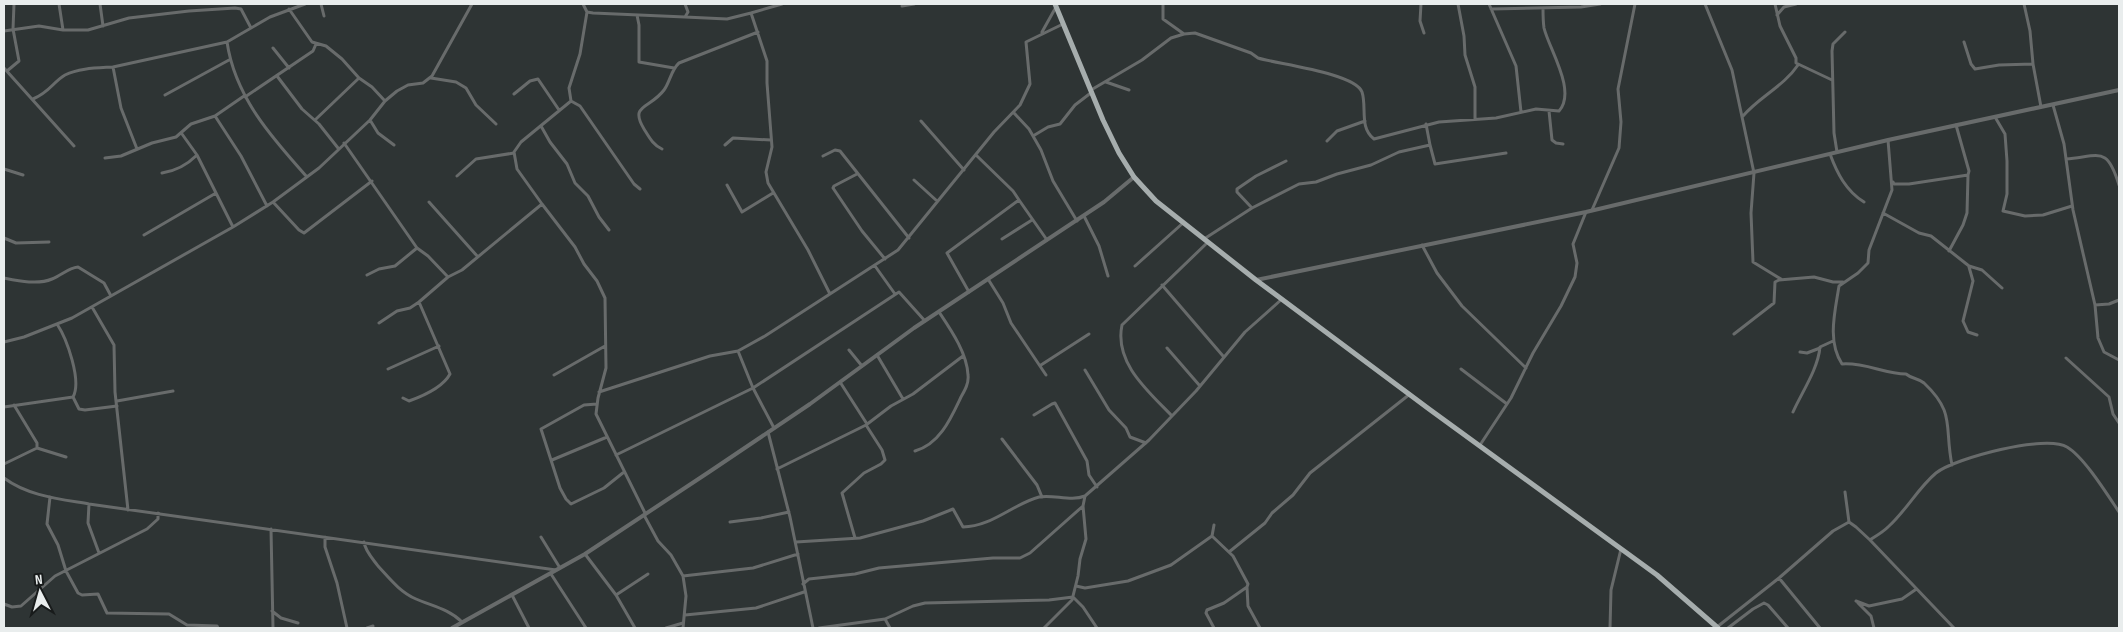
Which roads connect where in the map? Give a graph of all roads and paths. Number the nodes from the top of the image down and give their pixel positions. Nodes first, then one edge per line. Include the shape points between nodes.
1 (14, 4) edge
2 (59, 4) edge
3 (100, 4) edge
4 (305, 4) edge
5 (321, 4) edge
6 (472, 4) edge
7 (583, 4) edge
8 (685, 4) edge
9 (782, 4) edge
10 (914, 4) edge
11 (1164, 4) edge
12 (1421, 4) edge
13 (1458, 4) edge
14 (1489, 4) edge
15 (1600, 4) edge
16 (1634, 4) edge
17 (1705, 4) edge
18 (1775, 4) edge
19 (1796, 4) edge
20 (2024, 4) edge
21 (1056, 5) edge
22 (238, 6) edge
23 (902, 6) dead end
24 (1543, 8) junction
25 (289, 9) junction
26 (1491, 9) junction
27 (587, 12) junction
28 (751, 13) junction
29 (637, 15) junction
30 (324, 16) dead end
31 (1777, 16) junction
32 (685, 18) junction
33 (1063, 24) junction
34 (103, 26) junction
35 (251, 28) junction
36 (13, 29) junction
37 (63, 30) junction
38 (4, 31) edge
39 (758, 32) junction
40 (1845, 32) dead end
41 (1042, 33) junction
42 (1424, 33) dead end
43 (1184, 34) junction
44 (227, 42) junction
45 (1964, 42) dead end
46 (316, 44) junction
47 (273, 48) dead end
48 (229, 60) junction
49 (2033, 64) junction
50 (1798, 65) junction
51 (113, 67) junction
52 (4, 68) edge
53 (289, 68) junction
54 (674, 69) junction
55 (7, 71) junction
56 (277, 76) junction
57 (359, 78) junction
58 (430, 78) junction
59 (1833, 80) junction
60 (1106, 82) junction
61 (1129, 90) dead end
62 (2119, 90) edge
63 (1091, 91) junction
64 (514, 94) dead end
65 (165, 95) dead end
66 (244, 96) junction
67 (33, 99) junction
68 (386, 101) junction
69 (571, 101) junction
70 (2053, 105) junction
71 (2041, 107) junction
72 (559, 110) junction
73 (1549, 111) junction
74 (1522, 112) junction
75 (1555, 112) junction
76 (1014, 113) junction
77 (215, 116) junction
78 (1551, 116) junction
79 (1742, 116) junction
80 (1995, 117) junction
81 (1475, 119) junction
82 (315, 120) junction
83 (370, 120) junction
84 (1365, 120) junction
85 (921, 121) dead end
86 (496, 124) dead end
87 (1426, 124) junction
88 (1956, 125) junction
89 (541, 126) junction
90 (182, 133) junction
91 (1033, 136) junction
92 (771, 140) junction
93 (1888, 140) junction
94 (1327, 141) dead end
95 (344, 143) junction
96 (1564, 144) dead end
97 (394, 145) dead end
98 (725, 145) dead end
99 (1430, 145) junction
100 (74, 146) dead end
101 (338, 148) junction
102 (138, 149) junction
103 (662, 149) dead end
104 (1837, 152) junction
105 (514, 153) junction
106 (1506, 153) dead end
107 (1830, 154) junction
108 (197, 155) junction
109 (976, 155) junction
110 (823, 156) dead end
111 (105, 158) dead end
112 (2066, 159) junction
113 (1286, 161) dead end
114 (4, 169) edge
115 (964, 170) junction
116 (1754, 172) junction
117 (162, 173) dead end
118 (857, 174) junction
119 (23, 175) dead end
120 (1968, 175) junction
121 (457, 176) dead end
122 (307, 177) junction
123 (1134, 177) junction
124 (914, 180) dead end
125 (1892, 180) junction
126 (372, 181) junction
127 (727, 185) dead end
128 (2119, 185) edge
129 (640, 189) dead end
130 (216, 193) junction
131 (773, 193) junction
132 (1019, 200) junction
133 (937, 201) junction
134 (273, 202) junction
135 (430, 202) dead end
136 (1864, 202) dead end
137 (542, 204) junction
138 (267, 206) junction
139 (2072, 206) junction
140 (1252, 208) junction
141 (1592, 210) junction
142 (1586, 212) junction
143 (1883, 213) junction
144 (1084, 216) junction
145 (1032, 220) junction
146 (1077, 221) junction
147 (1183, 223) junction
148 (233, 227) junction
149 (609, 230) dead end
150 (144, 235) dead end
151 (4, 238) edge
152 (909, 238) junction
153 (1002, 239) dead end
154 (1047, 240) junction
155 (1206, 241) junction
156 (49, 242) dead end
157 (1422, 245) junction
158 (417, 248) junction
159 (1949, 251) junction
160 (478, 256) junction
161 (885, 259) junction
162 (875, 266) junction
163 (1135, 266) dead end
164 (1969, 266) junction
165 (367, 275) dead end
166 (1108, 276) dead end
167 (448, 277) junction
168 (4, 278) edge
169 (988, 279) junction
170 (1256, 280) junction
171 (1781, 280) junction
172 (1844, 282) junction
173 (1162, 285) junction
174 (2002, 288) dead end
175 (969, 292) junction
176 (830, 294) junction
177 (895, 294) junction
178 (111, 296) junction
179 (1282, 299) junction
180 (2119, 300) edge
181 (419, 302) junction
182 (2095, 305) junction
183 (92, 307) junction
184 (88, 310) junction
185 (939, 312) junction
186 (94, 313) junction
187 (925, 322) junction
188 (380, 323) dead end
189 (58, 324) junction
190 (1090, 334) dead end
191 (1734, 334) dead end
192 (1977, 335) dead end
193 (1833, 341) junction
194 (4, 342) edge
195 (440, 346) junction
196 (605, 346) junction
197 (1820, 347) junction
198 (1167, 348) dead end
199 (849, 350) dead end
200 (738, 351) junction
201 (1800, 352) dead end
202 (877, 355) junction
203 (963, 356) junction
204 (1223, 356) junction
205 (2066, 358) dead end
206 (2119, 360) edge
207 (1041, 365) junction
208 (862, 366) junction
209 (1526, 368) junction
210 (388, 369) dead end
211 (1461, 369) dead end
212 (1085, 370) dead end
213 (554, 375) dead end
214 (1046, 375) dead end
215 (840, 382) junction
216 (1200, 386) junction
217 (753, 388) junction
218 (173, 391) dead end
219 (599, 392) junction
220 (1410, 394) junction
221 (73, 397) junction
222 (403, 398) dead end
223 (904, 399) junction
224 (117, 401) junction
225 (597, 404) junction
226 (1507, 404) junction
227 (14, 405) junction
228 (117, 406) junction
229 (4, 407) edge
230 (1793, 412) dead end
231 (1034, 416) dead end
232 (1172, 416) junction
233 (2119, 423) edge
234 (866, 425) junction
235 (774, 428) junction
236 (768, 432) junction
237 (607, 438) junction
238 (1002, 439) dead end
239 (1146, 443) junction
240 (1479, 446) junction
241 (37, 448) junction
242 (915, 451) dead end
243 (616, 455) junction
244 (66, 457) dead end
245 (552, 460) junction
246 (4, 464) edge
247 (1952, 465) junction
248 (778, 470) junction
249 (624, 472) junction
250 (4, 478) edge
251 (1096, 487) junction
252 (1845, 492) dead end
253 (1085, 496) junction
254 (50, 497) junction
255 (1042, 497) junction
256 (89, 504) junction
257 (1083, 506) junction
258 (128, 510) junction
259 (789, 512) junction
260 (2119, 512) edge
261 (158, 513) junction
262 (644, 514) junction
263 (730, 522) dead end
264 (1849, 522) junction
265 (1214, 525) dead end
266 (271, 529) junction
267 (1212, 536) junction
268 (325, 537) junction
269 (541, 537) dead end
270 (855, 538) junction
271 (1870, 540) junction
272 (364, 542) junction
273 (796, 542) junction
274 (1621, 548) junction
275 (1229, 552) junction
276 (99, 553) junction
277 (585, 554) junction
278 (798, 554) junction
279 (558, 570) junction
280 (66, 571) junction
281 (551, 574) junction
282 (648, 574) dead end
283 (683, 576) junction
284 (802, 576) junction
285 (1779, 578) junction
286 (809, 579) junction
287 (803, 584) junction
288 (1076, 586) junction
289 (1247, 586) junction
290 (1916, 590) junction
291 (804, 592) junction
292 (616, 594) junction
293 (512, 595) junction
294 (1073, 597) junction
295 (4, 604) edge
296 (272, 611) junction
297 (685, 615) junction
298 (884, 619) junction
299 (298, 623) dead end
300 (683, 623) junction
301 (1950, 624) junction
302 (459, 625) edge
303 (373, 626) dead end
304 (218, 628) edge
305 (273, 628) edge
306 (347, 628) edge
307 (367, 628) edge
308 (452, 628) edge
309 (528, 628) edge
310 (586, 628) edge
311 (635, 628) edge
312 (666, 628) edge
313 (683, 628) edge
314 (812, 628) edge
315 (819, 628) edge
316 (890, 628) edge
317 (1044, 628) edge
318 (1097, 628) edge
319 (1214, 628) edge
320 (1260, 628) edge
321 (1610, 628) edge
322 (1718, 628) edge
323 (1728, 628) edge
324 (1788, 628) edge
325 (1820, 628) edge
326 (1874, 628) edge
327 (1946, 628) edge
328 (1954, 628) edge

1 - 36 street
2 - 37 street
3 - 34 street
4 - 25 street
5 - 30 street
6 - 58 street
7 - 27 street
8 - 32 street via 688,12
9 - 28 street
10 - 23 street
11 - 43 street via 1163,19
12 - 42 street via 1420,21
13 - 81 street via 1465,55 1475,87
14 - 26 street
15 - 24 street
16 - 141 street via 1618,89 1619,148
17 - 79 street via 1732,70
18 - 31 street
19 - 31 street via 1784,7
20 - 49 street
21 - 33 highway
21 - 41 street
22 - 34 street via 129,18
22 - 35 street
24 - 26 street
24 - 75 street via 1544,28 1564,86 1561,109
25 - 35 street
25 - 46 street
26 - 74 street via 1516,66
27 - 29 street
27 - 69 street via 580,54 569,88
28 - 32 street via 727,19
28 - 39 street
29 - 32 street
29 - 54 street via 639,62
31 - 50 street
33 - 41 street
33 - 63 highway
34 - 37 street
35 - 44 street
36 - 37 street via 39,26
36 - 38 street
36 - 55 street via 19,61
39 - 54 street via 688,58
39 - 92 street via 767,61
40 - 59 street via 1833,44
41 - 76 street via 1025,44 1030,84
43 - 60 street via 1171,38
43 - 84 street via 1195,33 1265,60 1345,79 1362,91
44 - 48 street
44 - 51 street
45 - 49 street via 1975,69
46 - 53 street via 313,51
46 - 57 street via 326,46
47 - 53 street
48 - 65 street
48 - 66 street
49 - 71 street
50 - 59 street
50 - 79 street via 1790,76
51 - 67 street via 81,70 64,76 45,94
51 - 102 street via 121,108
52 - 55 street
53 - 56 street
54 - 103 street via 662,92 637,115 654,145
55 - 67 street
56 - 66 street
56 - 82 street via 302,109
57 - 68 street
57 - 82 street
58 - 68 street via 401,88
58 - 86 street via 456,82 466,88 476,105
59 - 104 street
60 - 61 street
60 - 63 street
62 - 70 street
63 - 91 street via 1060,124
63 - 123 highway via 1119,153
64 - 72 street via 530,81 538,80
66 - 77 street
66 - 122 street via 263,126
67 - 100 street
68 - 83 street
69 - 72 street
69 - 129 street via 580,106
70 - 71 street
70 - 112 street
71 - 80 street
72 - 89 street
73 - 74 street
73 - 75 street
73 - 78 street
74 - 81 street
75 - 78 street
76 - 91 street
76 - 109 street
77 - 90 street via 191,124
77 - 138 street via 241,156
78 - 96 street via 1552,140
79 - 116 street
80 - 88 street
80 - 139 street via 2005,134 2007,194 2003,211 2025,216 2043,215
81 - 87 street
82 - 101 street
83 - 95 street
83 - 97 street via 378,133
84 - 87 street via 1367,131 1374,138
84 - 94 street via 1337,131
85 - 115 street
87 - 99 street
88 - 93 street
88 - 120 street
89 - 105 street via 521,142
89 - 149 street via 568,164 575,183 588,196
90 - 102 street
90 - 108 street
91 - 146 street via 1053,181
92 - 98 street via 733,138
92 - 131 street via 766,176
93 - 104 street
93 - 125 street
95 - 101 street
95 - 126 street
99 - 106 street via 1435,164
99 - 140 street via 1399,152 1371,165 1316,182 1299,184
101 - 122 street
102 - 111 street
104 - 107 street
105 - 121 street via 476,159
105 - 137 street via 517,169
107 - 116 street
107 - 136 street via 1837,172
108 - 117 street via 170,172
108 - 130 street
109 - 115 street
109 - 132 street
110 - 118 street via 840,151
112 - 128 street via 2101,155 2113,165
112 - 139 street
113 - 140 street via 1237,189
114 - 119 street
115 - 133 street
116 - 141 street
116 - 171 street via 1751,213 1753,262
118 - 152 street
118 - 161 street via 833,188 862,232
120 - 125 street via 1909,184 1894,184
120 - 159 street via 1967,212
122 - 134 street
123 - 144 street
123 - 147 highway
124 - 133 street
125 - 143 street via 1892,190
126 - 134 street via 304,233
126 - 158 street
127 - 131 street via 742,212
130 - 148 street
130 - 150 street
131 - 176 street
132 - 145 street
132 - 175 street via 946,254
133 - 152 street
134 - 138 street
135 - 160 street
137 - 160 street
137 - 196 street via 603,293
138 - 148 street
139 - 182 street
140 - 155 street
141 - 142 street
142 - 157 street
142 - 209 street via 1573,244 1577,263 1575,277
143 - 159 street via 1931,236
143 - 172 street via 1869,250 1868,263
144 - 146 street
144 - 166 street via 1099,246
145 - 153 street
145 - 154 street
146 - 154 street
147 - 155 highway
147 - 163 street
148 - 178 street
151 - 156 street via 16,243
152 - 161 street
154 - 169 street
155 - 170 highway
155 - 173 street
157 - 170 street
157 - 209 street via 1437,274 1462,306
158 - 165 street via 396,266
158 - 167 street
159 - 164 street
160 - 167 street
161 - 162 street
162 - 176 street
162 - 177 street
164 - 174 street via 1982,270
164 - 192 street via 1973,281 1963,321 1968,332
167 - 181 street
168 - 178 street via 30,282 52,279 78,267 104,283
169 - 175 street
169 - 207 street via 1012,323
170 - 179 highway
171 - 172 street via 1814,277
171 - 191 street via 1775,282 1774,303
172 - 193 street via 1840,286 1834,316
173 - 204 street
173 - 232 street via 1122,325 1120,334 1123,357 1128,366
175 - 185 street
176 - 200 street
177 - 187 street via 899,292
177 - 217 street
178 - 183 street
179 - 204 street
179 - 220 highway
180 - 182 street
181 - 188 street via 397,311
181 - 195 street
182 - 206 street via 2098,338 2104,352
183 - 184 street
183 - 186 street
184 - 186 street
184 - 189 street
185 - 187 street
185 - 203 street
186 - 224 street via 114,345
187 - 202 street
189 - 194 street
189 - 221 street via 73,363 77,388
190 - 207 street
193 - 197 street
193 - 247 street via 1842,364 1906,374 1925,384 1947,415
195 - 210 street
195 - 222 street via 450,376 420,396 409,401
196 - 213 street
196 - 219 street via 606,368
197 - 201 street
197 - 230 street via 1818,362
198 - 216 street
199 - 208 street
200 - 217 street
200 - 219 street via 710,356
202 - 208 street
202 - 223 street
203 - 223 street
203 - 242 street via 968,382 947,426 931,443
204 - 216 street
205 - 233 street via 2109,397
207 - 214 street
208 - 215 street
209 - 226 street
211 - 226 street
212 - 239 street via 1130,437
215 - 234 street
215 - 235 street
216 - 232 street
217 - 235 street
217 - 243 street
218 - 224 street
219 - 225 street
220 - 240 highway
220 - 275 street via 1310,473 1294,495
221 - 227 street
221 - 228 street via 79,409
223 - 234 street
224 - 228 street
225 - 237 street via 596,414
225 - 245 street via 584,405 540,429
226 - 240 street
227 - 229 street
227 - 241 street
228 - 258 street
231 - 251 street via 1055,403 1087,461
232 - 239 street
234 - 248 street
234 - 270 street via 882,450 884,460 842,492
235 - 236 street
236 - 248 street
236 - 262 street
237 - 243 street
237 - 245 street
238 - 255 street via 1037,485
239 - 251 street
240 - 274 highway
241 - 244 street
241 - 246 street
243 - 249 street
245 - 249 street via 560,488 571,504 604,488
247 - 260 street via 2006,448 2057,443 2074,452
247 - 271 street via 1936,473 1890,525
248 - 259 street
249 - 262 street
250 - 254 street via 26,491
251 - 253 street
252 - 264 street
253 - 255 street
253 - 257 street
254 - 256 street
254 - 280 street via 47,524
255 - 270 street via 971,526 962,527 953,509 923,521
256 - 258 street
256 - 276 street via 88,523
257 - 286 street via 1030,553 1020,558 879,568
257 - 288 street via 1086,539
258 - 261 street
259 - 263 street
259 - 273 street
261 - 266 street
261 - 276 street via 158,519 147,529
262 - 277 street
262 - 283 street via 658,541
264 - 271 street
264 - 285 street via 1836,529
265 - 267 street
266 - 268 street
266 - 296 street
267 - 275 street
267 - 288 street via 1180,559 1156,571 1128,580 1085,588
268 - 272 street
268 - 306 street
269 - 279 street
270 - 273 street
271 - 290 street
272 - 279 street
272 - 302 street via 373,560 400,589 415,599 445,610
273 - 278 street
274 - 321 street via 1611,590
274 - 322 highway
275 - 289 street via 1244,574
276 - 280 street
277 - 279 street
277 - 292 street
278 - 283 street via 752,568
278 - 284 street
279 - 281 street
280 - 295 street via 21,606
280 - 304 street via 78,593 98,594 107,612 169,614 187,626 214,625
281 - 293 street
281 - 310 street
282 - 292 street
283 - 297 street
284 - 286 street
284 - 287 street
285 - 322 street
285 - 325 street
286 - 287 street
287 - 291 street
288 - 294 street
289 - 319 street via 1224,603 1207,610
289 - 320 street via 1248,606
290 - 301 street
290 - 326 street via 1902,599 1869,606 1856,601 1871,616
291 - 297 street via 756,608
291 - 314 street
292 - 311 street
293 - 302 street
293 - 309 street
294 - 298 street via 925,603
294 - 317 street
294 - 318 street
296 - 299 street via 281,618
296 - 305 street
297 - 300 street
298 - 315 street
298 - 316 street
300 - 312 street
300 - 313 street
301 - 327 street
301 - 328 street
302 - 308 street
303 - 307 street
323 - 324 street via 1764,603

